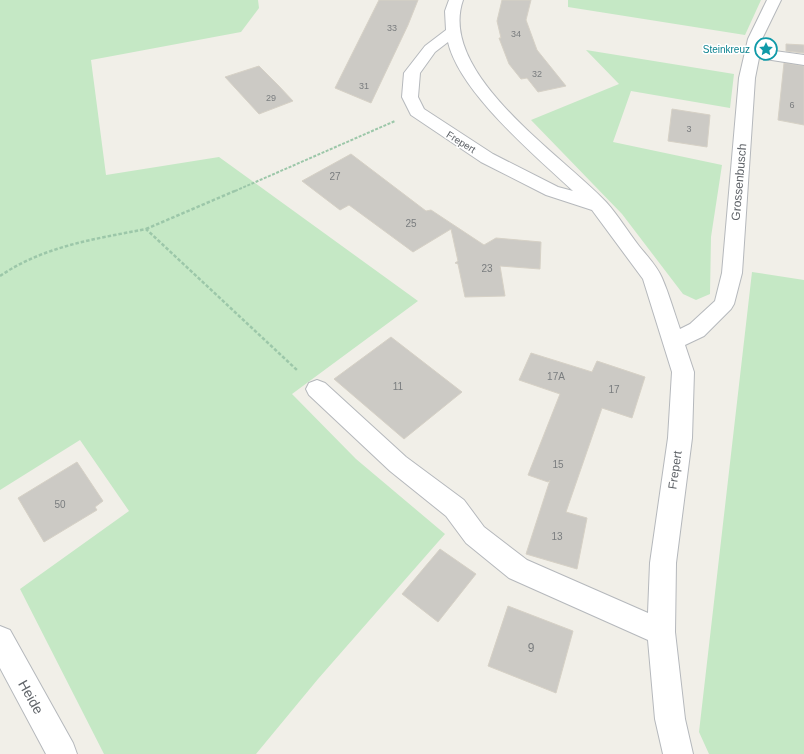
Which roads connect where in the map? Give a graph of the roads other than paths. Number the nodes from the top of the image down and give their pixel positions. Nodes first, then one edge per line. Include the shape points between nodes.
1 (456, 0) edge
2 (774, 0) edge
3 (453, 31) junction
4 (752, 52) junction
5 (804, 60) edge
6 (600, 206) junction
7 (673, 342) junction
8 (317, 389) road end
9 (661, 632) junction
10 (0, 640) edge
11 (62, 754) edge
12 (678, 754) edge

1 - 3 street, Frepert via 452,11
2 - 4 street, Grossenbusch
3 - 6 street, Frepert via 457,48 470,75 503,115
3 - 6 street, Frepert via 430,49 412,73 410,97 417,112 487,158 552,191
4 - 5 street
4 - 7 street, Grossenbusch via 747,78 732,273 724,304 697,330
6 - 7 street, Frepert via 652,277
7 - 9 street, Frepert via 683,372 680,438 663,563
8 - 9 street via 398,464 455,508 475,535 518,569
9 - 12 street, Frepert via 670,719
10 - 11 street, Heide

